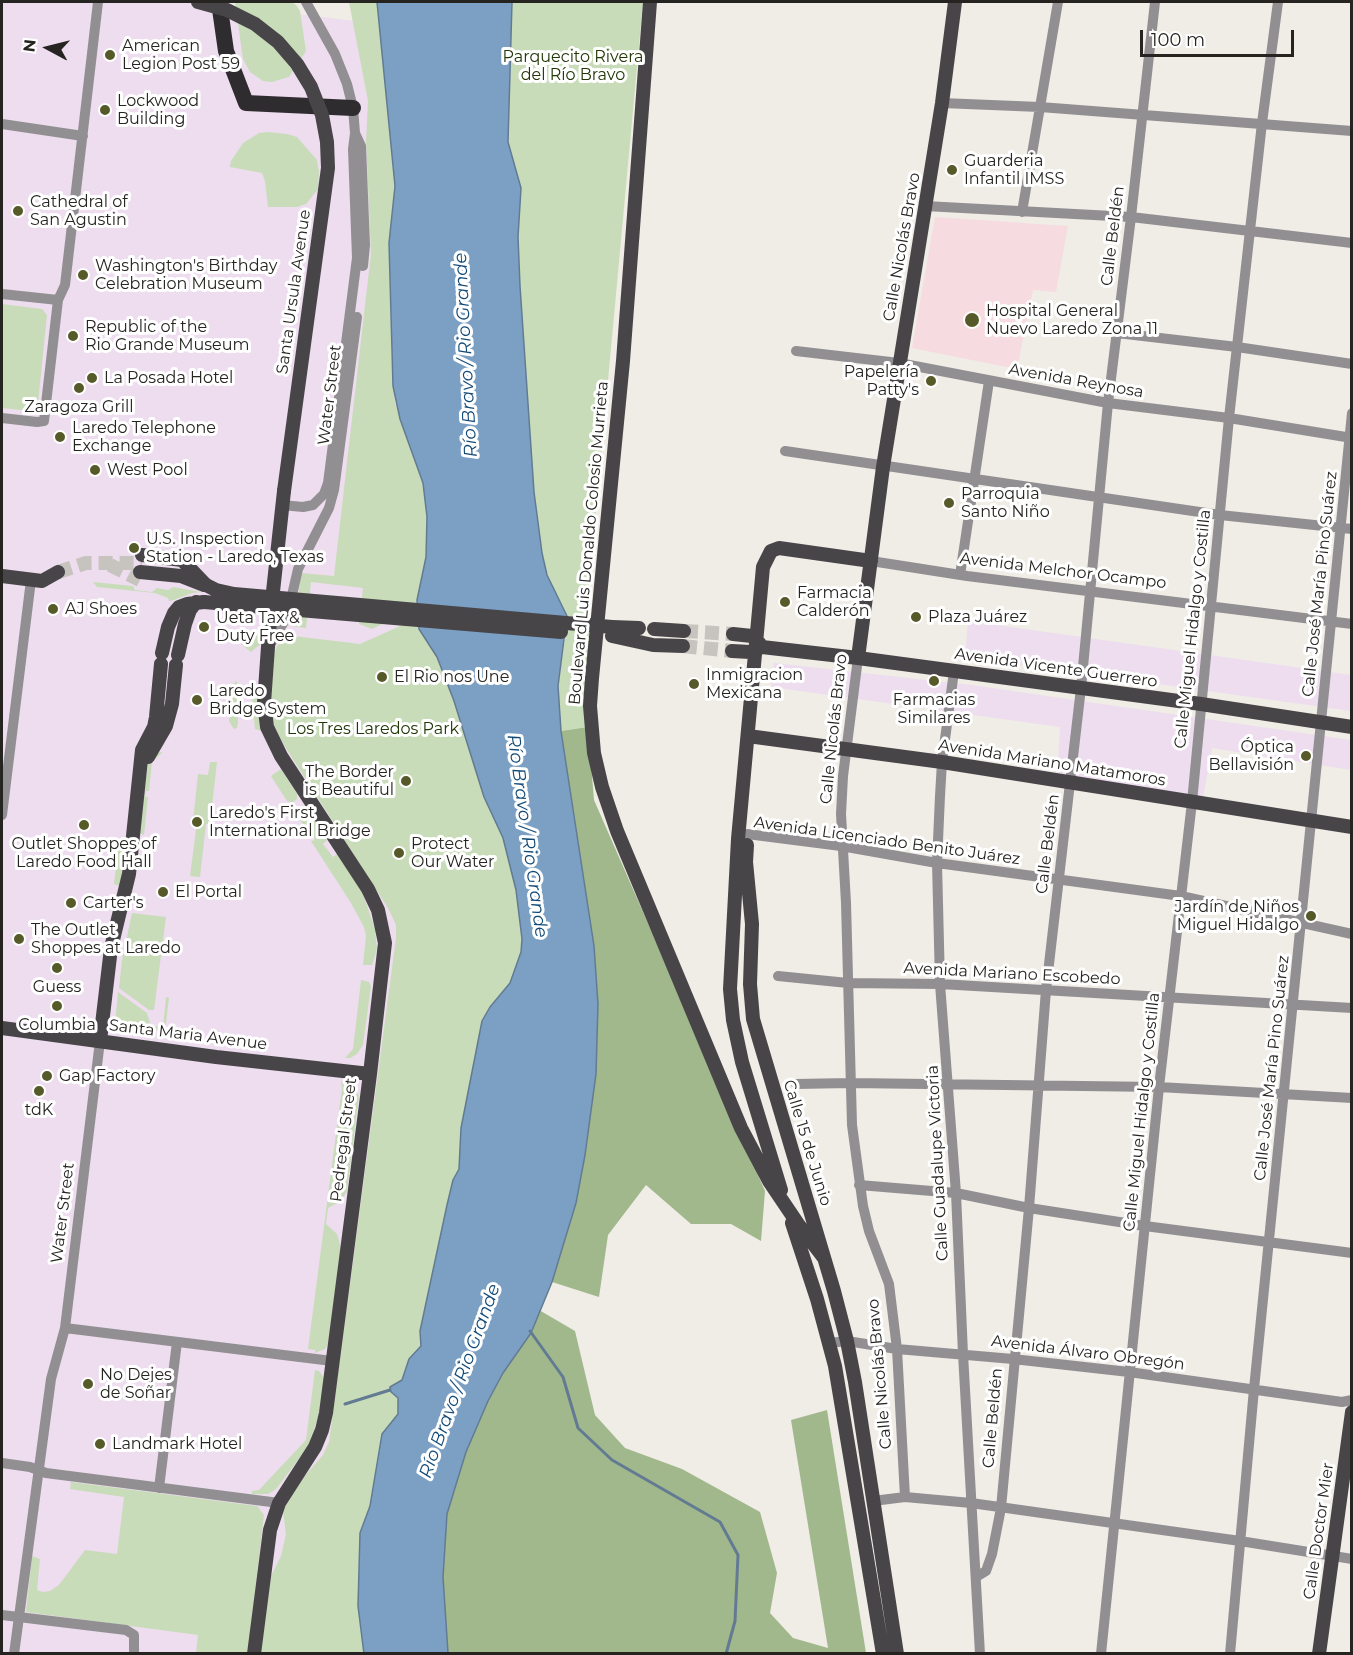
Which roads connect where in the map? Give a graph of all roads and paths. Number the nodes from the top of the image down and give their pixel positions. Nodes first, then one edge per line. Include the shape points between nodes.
1 (99, 2) edge
2 (198, 2) edge
3 (219, 2) edge
4 (306, 2) edge
5 (650, 2) edge
6 (955, 2) edge
7 (1058, 2) edge
8 (1155, 2) edge
9 (1278, 2) edge
10 (942, 103) junction
11 (1040, 107) junction
12 (353, 108) junction
13 (1142, 114) junction
14 (1262, 123) junction
15 (2, 124) edge
16 (1352, 131) edge
17 (355, 133) junction
18 (82, 136) junction
19 (926, 206) junction
20 (1022, 212) junction
21 (1131, 217) junction
22 (1249, 231) junction
23 (1352, 243) edge
24 (2, 294) edge
25 (58, 300) junction
26 (1117, 333) junction
27 (1237, 347) junction
28 (796, 351) dead end
29 (899, 363) junction
30 (1352, 364) edge
31 (989, 381) junction
32 (1108, 403) junction
33 (1352, 414) edge
34 (2, 418) edge
35 (1229, 418) junction
36 (1350, 437) edge
37 (785, 451) dead end
38 (883, 467) junction
39 (975, 480) junction
40 (283, 498) junction
41 (1099, 498) junction
42 (1220, 515) junction
43 (1346, 529) edge
44 (771, 551) joint
45 (871, 561) junction
46 (141, 568) tunnel mouth
47 (58, 572) tunnel mouth
48 (960, 575) junction
49 (2, 576) edge
50 (37, 580) junction
51 (1090, 590) junction
52 (200, 602) junction
53 (1210, 605) junction
54 (1331, 621) junction
55 (275, 624) junction
56 (1352, 624) edge
57 (639, 628) dead end
58 (654, 629) dead end
59 (684, 630) tunnel mouth
60 (612, 631) junction
61 (733, 634) tunnel mouth
62 (683, 646) tunnel mouth
63 (758, 646) junction
64 (268, 648) joint
65 (732, 651) tunnel mouth
66 (858, 658) junction
67 (954, 671) junction
68 (1081, 688) junction
69 (1201, 704) junction
70 (1321, 722) junction
71 (7, 726) edge
72 (1352, 727) edge
73 (751, 736) junction
74 (846, 749) junction
75 (942, 762) junction
76 (140, 775) junction
77 (1070, 782) junction
78 (1192, 802) junction
79 (2, 815) edge
80 (1311, 820) junction
81 (1352, 827) edge
82 (743, 836) junction
83 (842, 846) junction
84 (937, 863) junction
85 (1058, 879) junction
86 (1181, 896) junction
87 (1301, 923) junction
88 (1352, 934) edge
89 (778, 976) dead end
90 (848, 983) junction
91 (940, 984) junction
92 (1047, 990) junction
93 (1169, 998) junction
94 (1293, 1005) junction
95 (1352, 1008) edge
96 (2, 1029) edge
97 (100, 1041) junction
98 (370, 1074) junction
99 (850, 1083) junction
100 (796, 1084) dead end
101 (949, 1085) junction
102 (1038, 1085) junction
103 (1159, 1087) junction
104 (750, 1092) junction
105 (1285, 1094) junction
106 (1352, 1098) edge
107 (730, 1099) junction
108 (859, 1185) junction
109 (956, 1193) junction
110 (786, 1206) junction
111 (1029, 1208) junction
112 (1144, 1226) junction
113 (1269, 1243) junction
114 (1352, 1253) edge
115 (824, 1258) junction
116 (65, 1328) junction
117 (847, 1341) junction
118 (177, 1342) junction
119 (829, 1343) junction
120 (897, 1349) junction
121 (963, 1354) junction
122 (1013, 1359) junction
123 (332, 1361) junction
124 (1129, 1372) junction
125 (1254, 1389) junction
126 (1349, 1405) edge
127 (2, 1463) edge
128 (38, 1470) junction
129 (159, 1488) junction
130 (905, 1497) junction
131 (873, 1501) junction
132 (279, 1503) junction
133 (971, 1503) junction
134 (1001, 1508) junction
135 (1114, 1524) junction
136 (1240, 1541) junction
137 (1333, 1556) junction
138 (1352, 1559) edge
139 (976, 1577) junction
140 (2, 1616) edge
141 (19, 1618) junction
142 (14, 1653) edge
143 (134, 1653) edge
144 (254, 1653) edge
145 (883, 1653) edge
146 (897, 1653) edge
147 (980, 1653) edge
148 (1101, 1653) edge
149 (1230, 1653) edge
150 (1319, 1653) edge

1 - 18 street
2 - 40 main road, Santa Ursula Avenue, bridge via 227,10 255,24 278,42 311,87 327,142 328,168
3 - 12 highway via 226,51 246,103
4 - 12 street, Water Street via 335,54
5 - 107 main road, Boulevard Luis Donaldo Colosio Murrieta via 623,361 592,678 591,728 608,808
6 - 10 main road, Calle Nicolás Bravo
7 - 11 street
8 - 13 street, Calle Beldén
9 - 14 street, Calle Miguel Hidalgo y Costilla
10 - 11 street
10 - 19 main road, Calle Nicolás Bravo
11 - 13 street
11 - 20 street
12 - 17 street, Water Street
13 - 14 street
13 - 21 street, Calle Beldén
14 - 16 street
14 - 22 street, Calle Miguel Hidalgo y Costilla
15 - 18 street
17 - 40 street, Water Street via 357,258 328,483 313,505 303,507
17 - 55 street, Water Street via 361,146 365,245 337,474 329,508 297,568 287,617
18 - 25 street via 65,285
19 - 20 street
19 - 29 main road, Calle Nicolás Bravo
20 - 21 street
21 - 22 street
21 - 26 street, Calle Beldén
22 - 23 street
22 - 27 street, Calle Miguel Hidalgo y Costilla
24 - 25 street
25 - 34 street via 44,421
26 - 27 street
26 - 32 street, Calle Beldén
27 - 30 street
27 - 35 street, Calle Miguel Hidalgo y Costilla
28 - 29 street, Avenida Reynosa
29 - 31 street, Avenida Reynosa
29 - 38 main road, Calle Nicolás Bravo
31 - 32 street, Avenida Reynosa
31 - 39 street
32 - 35 street, Avenida Reynosa
32 - 41 street, Calle Beldén
33 - 36 street, Calle José María Pino Suárez
35 - 36 street, Avenida Reynosa
35 - 42 street, Calle Miguel Hidalgo y Costilla
36 - 43 street, Calle José María Pino Suárez
37 - 38 street
38 - 39 street
38 - 45 main road, Calle Nicolás Bravo
39 - 41 street
39 - 48 street
40 - 55 main road, Santa Ursula Avenue
41 - 42 street
41 - 51 street, Calle Beldén
42 - 43 street
42 - 53 street, Calle Miguel Hidalgo y Costilla
43 - 54 street, Calle José María Pino Suárez
44 - 45 main road, Avenida Melchor Ocampo via 779,548
44 - 63 main road, Calle 15 de Junio via 763,567
45 - 48 street, Avenida Melchor Ocampo
45 - 66 main road, Calle Nicolás Bravo
46 - 60 main road, bridge via 181,569 216,590 234,594
47 - 50 main road
48 - 51 street, Avenida Melchor Ocampo
49 - 50 main road
50 - 71 street
51 - 53 street, Avenida Melchor Ocampo
51 - 68 street, Calle Beldén
52 - 60 main road, bridge
52 - 76 main road via 190,610 185,624 166,726
52 - 76 main road, Water Street via 179,607 168,627 156,717 142,750
53 - 54 street, Avenida Melchor Ocampo
53 - 69 street, Calle Miguel Hidalgo y Costilla
54 - 56 street, Avenida Melchor Ocampo
54 - 70 street, Calle José María Pino Suárez
55 - 64 main road, Santa Ursula Avenue
57 - 60 main road
58 - 59 main road
60 - 62 main road via 653,645
61 - 63 main road via 752,636
63 - 65 main road
63 - 66 main road, Avenida Vicente Guerrero
63 - 73 main road, Calle 15 de Junio
64 - 98 main road, Pedregal Street via 264,703 267,727 281,756 368,889 383,928 384,953
66 - 67 main road, Avenida Vicente Guerrero
66 - 74 street, Calle Nicolás Bravo
67 - 68 main road, Avenida Vicente Guerrero
67 - 75 street, Calle Guadalupe Victoria
68 - 69 main road, Avenida Vicente Guerrero
68 - 77 street, Calle Beldén
69 - 70 main road, Avenida Vicente Guerrero
69 - 78 street, Calle Miguel Hidalgo y Costilla
70 - 72 main road, Avenida Vicente Guerrero
70 - 80 street, Calle José María Pino Suárez
71 - 79 street
73 - 74 main road, Avenida Mariano Matamoros
73 - 82 main road, Calle 15 de Junio
74 - 75 main road, Avenida Mariano Matamoros
74 - 83 street, Calle Nicolás Bravo
75 - 77 main road, Avenida Mariano Matamoros
75 - 84 street, Calle Guadalupe Victoria
76 - 97 main road, Water Street via 129,874 111,948
77 - 78 main road, Avenida Mariano Matamoros
77 - 85 street, Calle Beldén
78 - 80 main road, Avenida Mariano Matamoros
78 - 86 street, Calle Miguel Hidalgo y Costilla
80 - 81 main road, Avenida Mariano Matamoros
80 - 87 street, Calle José María Pino Suárez
82 - 83 street, Avenida Licenciado Benito Juárez
82 - 104 main road, Calle 15 de Junio via 730,989 735,1037
82 - 115 main road, Calle 15 de Junio via 752,924 753,1019
83 - 84 street, Avenida Licenciado Benito Juárez
83 - 90 street, Calle Nicolás Bravo
84 - 85 street, Avenida Licenciado Benito Juárez
84 - 91 street, Calle Guadalupe Victoria
85 - 86 street, Avenida Licenciado Benito Juárez
85 - 92 street, Calle Beldén
86 - 87 street, Avenida Licenciado Benito Juárez
86 - 93 street, Calle Miguel Hidalgo y Costilla
87 - 88 street, Avenida Licenciado Benito Juárez
87 - 94 street, Calle José María Pino Suárez
89 - 90 street, Avenida Mariano Escobedo
90 - 91 street, Avenida Mariano Escobedo
90 - 99 street, Calle Nicolás Bravo
91 - 92 street, Avenida Mariano Escobedo
91 - 101 street, Calle Guadalupe Victoria
92 - 93 street, Avenida Mariano Escobedo
92 - 102 street, Calle Beldén
93 - 94 street, Avenida Mariano Escobedo
93 - 103 street, Calle Miguel Hidalgo y Costilla
94 - 95 street, Avenida Mariano Escobedo
94 - 105 street, Calle José María Pino Suárez
96 - 97 main road, Santa Maria Avenue
97 - 98 main road, Santa Maria Avenue
97 - 116 street, Water Street
98 - 123 main road, Pedregal Street
99 - 100 street
99 - 101 street
99 - 108 street, Calle Nicolás Bravo
101 - 102 street
101 - 109 street, Calle Guadalupe Victoria
102 - 103 street
102 - 111 street, Calle Beldén
103 - 105 street
103 - 112 street, Calle Miguel Hidalgo y Costilla
104 - 107 main road
104 - 110 main road, Calle 15 de Junio
105 - 106 street
105 - 113 street, Calle José María Pino Suárez
107 - 110 main road, Boulevard Luis Donaldo Colosio Murrieta via 754,1155
108 - 109 street
108 - 120 street, Calle Nicolás Bravo via 869,1231 889,1284
109 - 111 street
109 - 121 street, Calle Guadalupe Victoria
110 - 115 main road
110 - 119 main road, Calle 15 de Junio
111 - 112 street
111 - 122 street, Calle Beldén
112 - 113 street
112 - 124 street, Calle Miguel Hidalgo y Costilla
113 - 114 street
113 - 125 street, Calle José María Pino Suárez
115 - 117 main road, Calle 15 de Junio
116 - 118 street
116 - 128 street, Water Street via 51,1379
117 - 119 street, Avenida Álvaro Obregón
117 - 120 street, Avenida Álvaro Obregón
117 - 131 main road, Calle 15 de Junio
118 - 123 street
118 - 129 street
119 - 145 main road, Calle 15 de Junio
120 - 121 street, Avenida Álvaro Obregón
120 - 130 street, Calle Nicolás Bravo
121 - 122 street, Avenida Álvaro Obregón
121 - 133 street, Calle Guadalupe Victoria
122 - 124 street, Avenida Álvaro Obregón
122 - 134 street, Calle Beldén
123 - 132 main road, Pedregal Street via 322,1430 315,1448
124 - 125 street, Avenida Álvaro Obregón
124 - 135 street, Calle Miguel Hidalgo y Costilla
125 - 126 street, Avenida Álvaro Obregón
125 - 136 street, Calle José María Pino Suárez
126 - 137 main road, Calle Doctor Mier
127 - 128 street
128 - 129 street
128 - 141 street, Water Street
129 - 132 street
130 - 131 street
130 - 133 street
131 - 146 main road, Calle 15 de Junio
132 - 144 main road, Pedregal Street via 270,1530
133 - 134 street
133 - 139 street, Calle Guadalupe Victoria
134 - 135 street
134 - 139 street, Calle Beldén via 993,1554 986,1571
135 - 136 street
135 - 148 street, Calle Miguel Hidalgo y Costilla
136 - 137 street
136 - 149 street, Calle José María Pino Suárez
137 - 138 street
137 - 150 main road, Calle Doctor Mier
139 - 147 street, Calle Guadalupe Victoria
140 - 141 street
141 - 142 street, Water Street
141 - 143 street via 126,1630 134,1635

